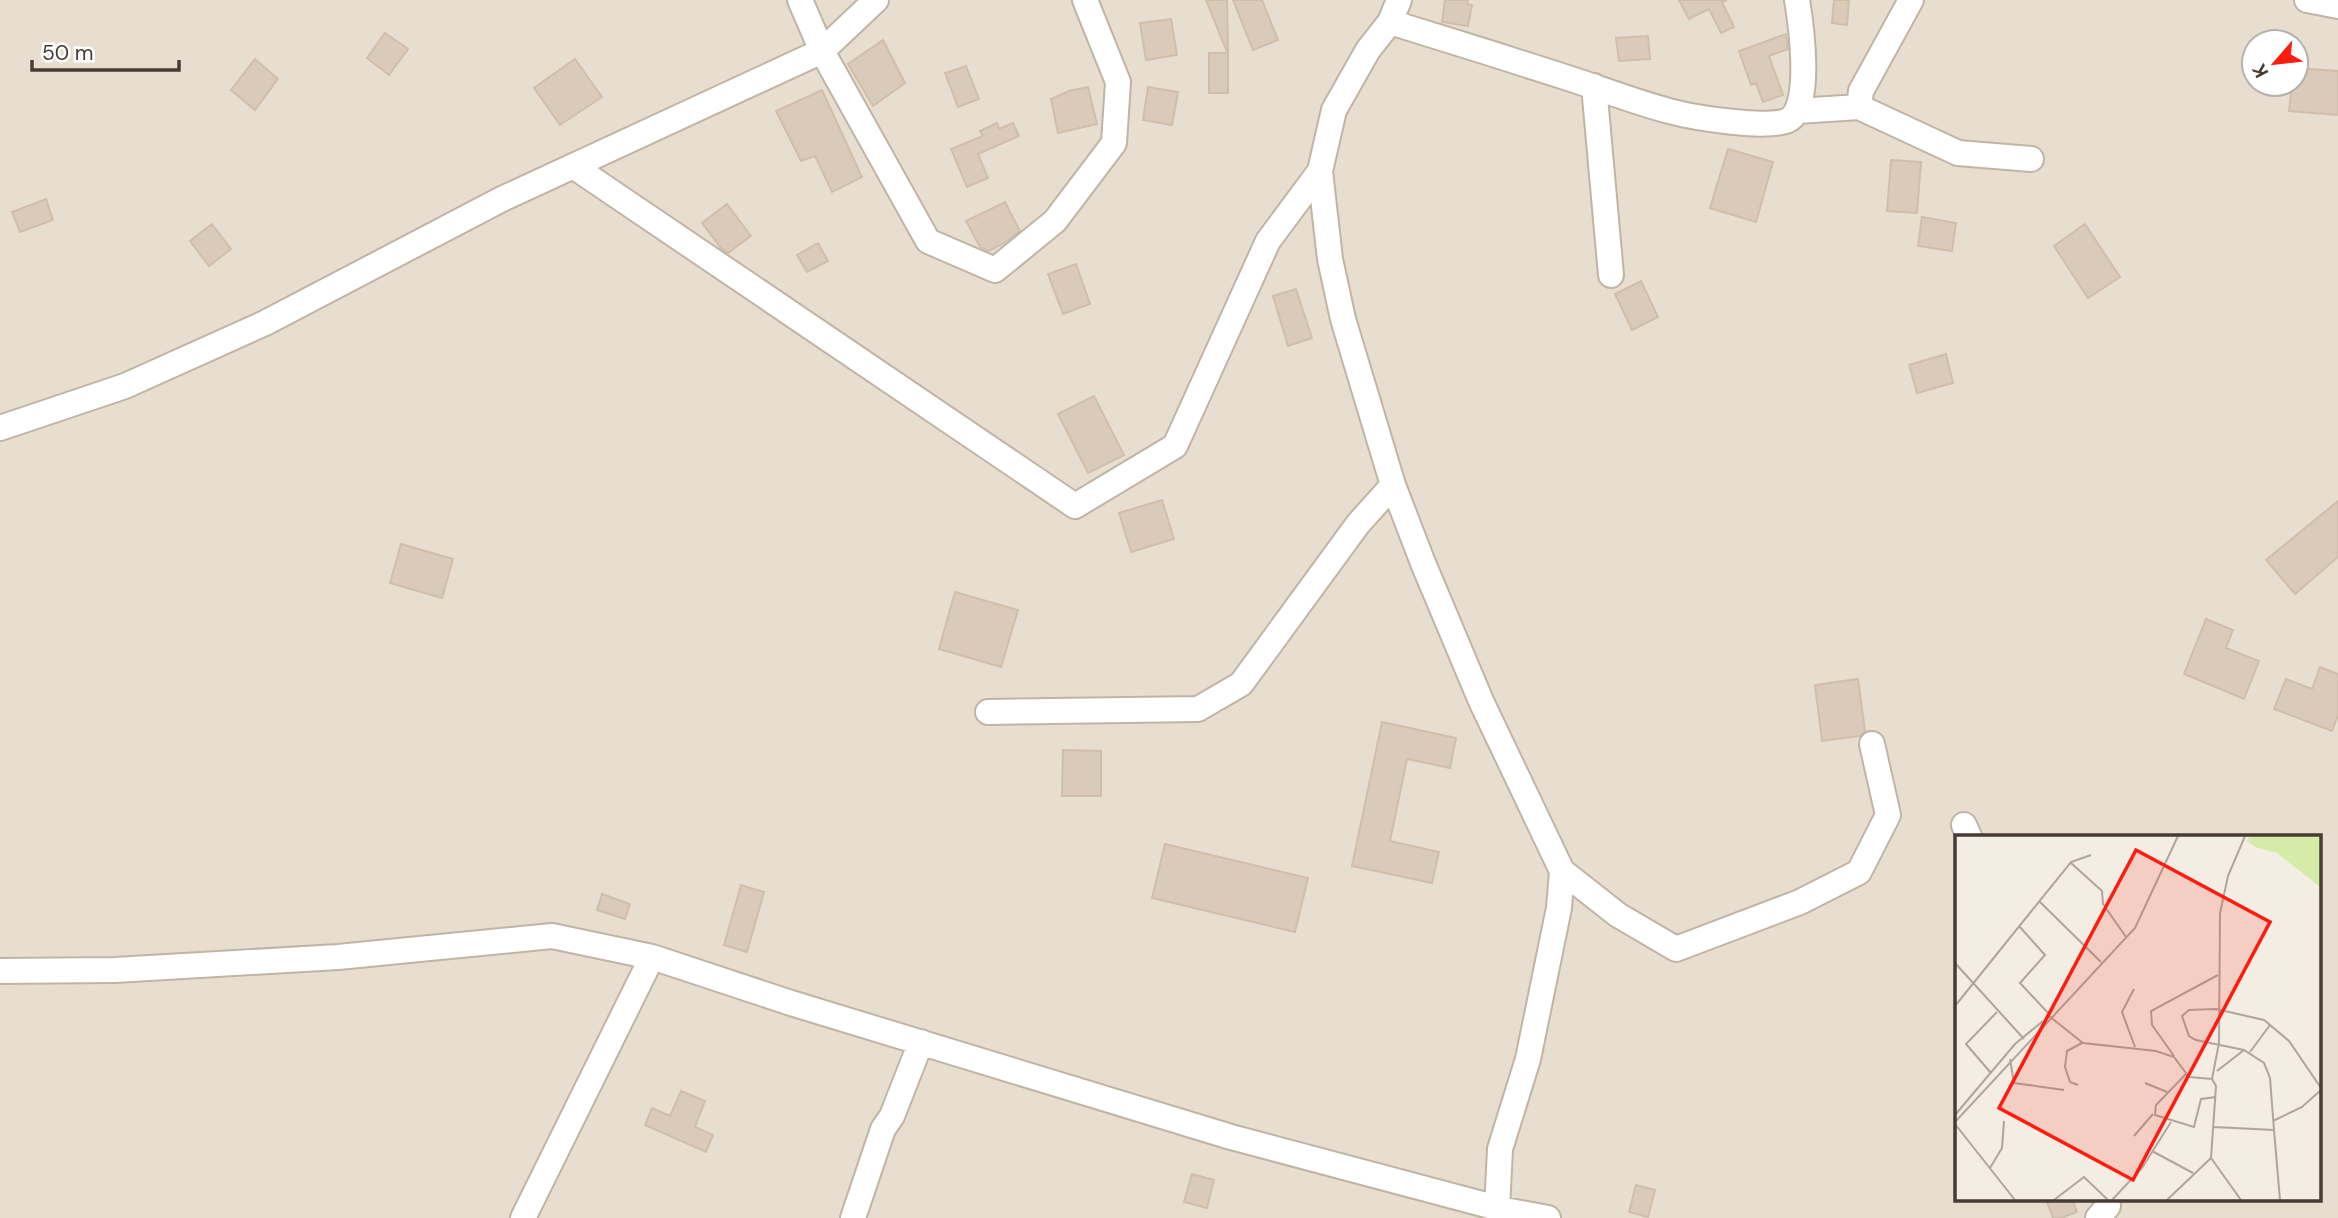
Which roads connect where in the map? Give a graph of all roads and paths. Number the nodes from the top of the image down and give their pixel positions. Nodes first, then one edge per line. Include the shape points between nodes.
1 (800, 0) edge
2 (876, 0) edge
3 (1085, 0) edge
4 (1797, 0) edge
5 (1911, 0) edge
6 (2306, 0) edge
7 (2338, 6) edge
8 (1394, 11) edge
9 (822, 51) junction
10 (1594, 86) junction
11 (1858, 107) junction
12 (1798, 111) junction
13 (2031, 159) dead end
14 (573, 166) junction
15 (1320, 171) junction
16 (1611, 275) dead end
17 (0, 428) edge
18 (1393, 485) junction
19 (988, 712) dead end
20 (1872, 744) dead end
21 (1562, 871) junction
22 (652, 957) junction
23 (0, 971) edge
24 (921, 1042) junction
25 (2106, 1200) edge
26 (1498, 1213) edge
27 (523, 1218) edge
28 (853, 1218) edge
29 (1548, 1218) edge
30 (2098, 1218) edge

1 - 9 street
2 - 9 street
3 - 9 street via 1118,82 1114,143 1055,221 995,270 928,241
4 - 12 street via 1803,88
5 - 11 street via 1861,91
6 - 7 street
8 - 10 street
8 - 15 street via 1334,110
9 - 14 street
10 - 12 street via 1671,112 1727,122 1789,120
10 - 16 street
11 - 12 street
11 - 13 street via 1958,152
14 - 15 street via 1075,506 1175,446 1268,241
14 - 17 street via 265,323 125,386
15 - 18 street via 1343,319
18 - 19 street via 1358,524 1241,684 1198,709
18 - 21 street via 1481,701
20 - 21 street via 1888,815 1859,872 1800,902 1676,949 1618,915
21 - 26 street via 1531,1046 1500,1149
22 - 23 street via 552,936 338,957 115,970
22 - 24 street
22 - 27 street
24 - 26 street
24 - 28 street via 883,1129
25 - 30 street via 2108,1206
26 - 29 street

